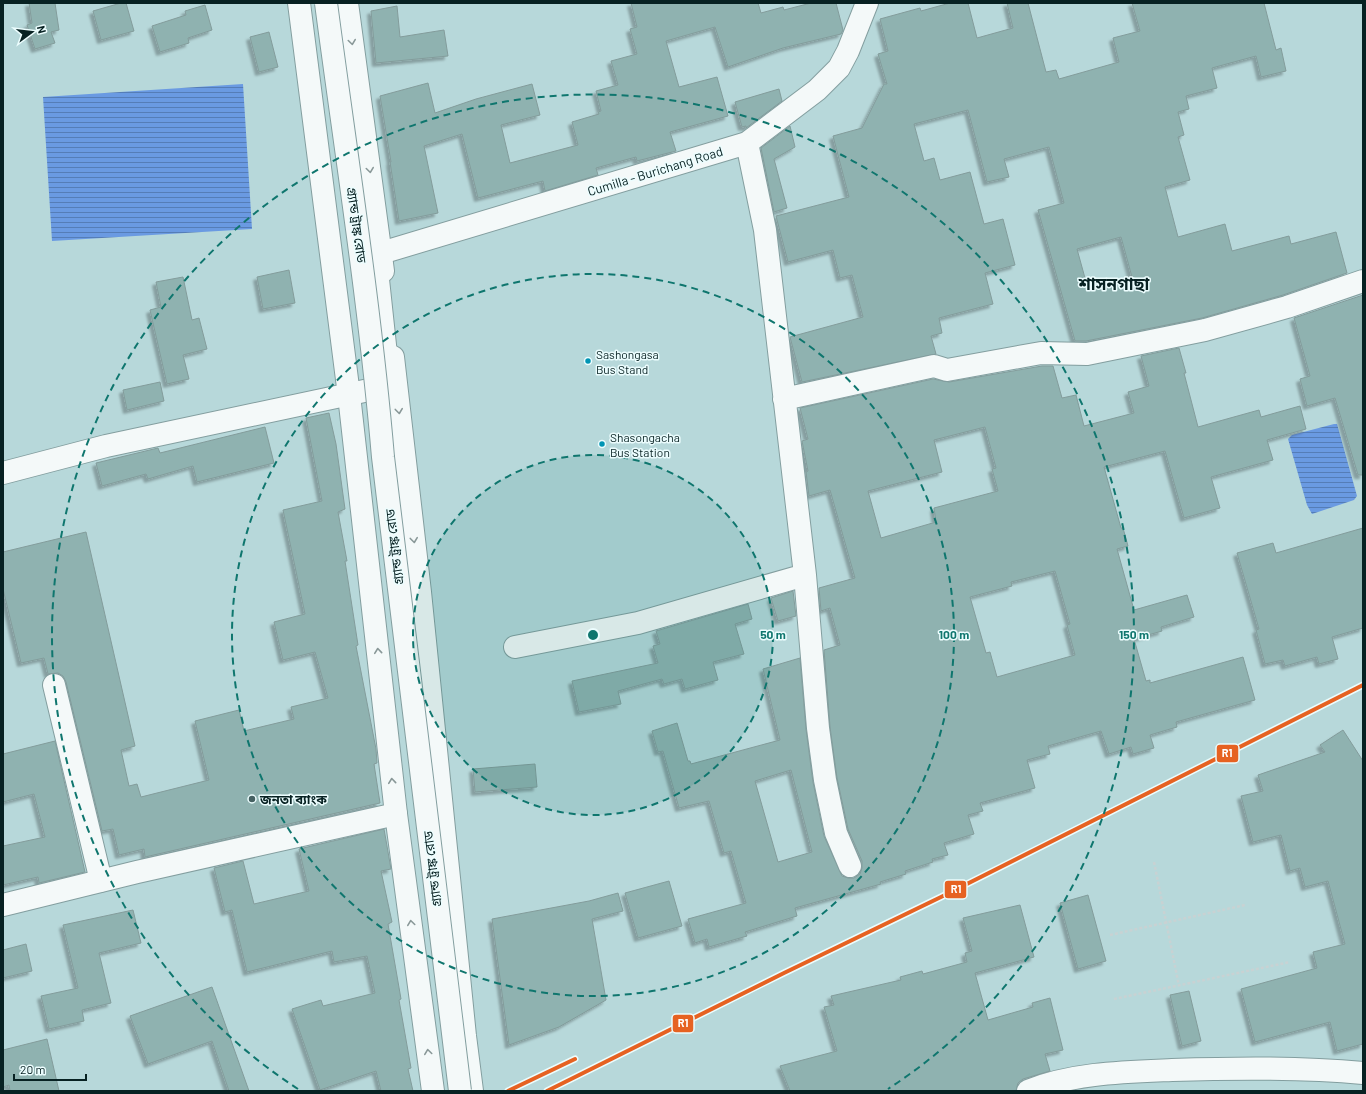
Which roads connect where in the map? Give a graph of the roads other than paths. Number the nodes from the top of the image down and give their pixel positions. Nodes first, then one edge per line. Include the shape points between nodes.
1 (299, 3) edge
2 (326, 3) edge
3 (347, 3) edge
4 (867, 3) edge
5 (747, 143) junction
6 (381, 253) junction
7 (1363, 281) edge
8 (349, 395) junction
9 (784, 399) junction
10 (3, 473) edge
11 (805, 575) junction
12 (515, 647) dead end
13 (54, 685) dead end
14 (396, 814) junction
15 (850, 866) dead end
16 (101, 881) junction
17 (3, 905) edge
18 (1363, 1073) edge
19 (433, 1091) edge
20 (460, 1091) edge
21 (472, 1091) edge
22 (1028, 1091) edge

1 - 8 main road
2 - 20 main road, গ্র্যান্ড ট্রাঙ্ক রোড, bridge via 363,270 383,457
3 -> 6 main road
4 - 5 main road, Cumilla - Burichang Road via 839,68 817,90
5 - 6 main road, Cumilla - Burichang Road
5 - 9 main road via 765,230
6 - 8 main road via 376,261 387,382 382,387
6 -> 21 main road via 419,584
7 - 9 main road via 1288,307 1205,330 1087,354 1041,352 948,370 934,366
8 - 10 main road via 106,446
14 -> 8 main road
9 - 11 main road
11 - 12 main road via 638,623
11 - 15 main road via 825,780 836,833
13 - 16 main road
14 - 16 main road
19 -> 14 main road
16 - 17 main road
18 - 22 main road via 1327,1069 1236,1068 1146,1071 1069,1079

